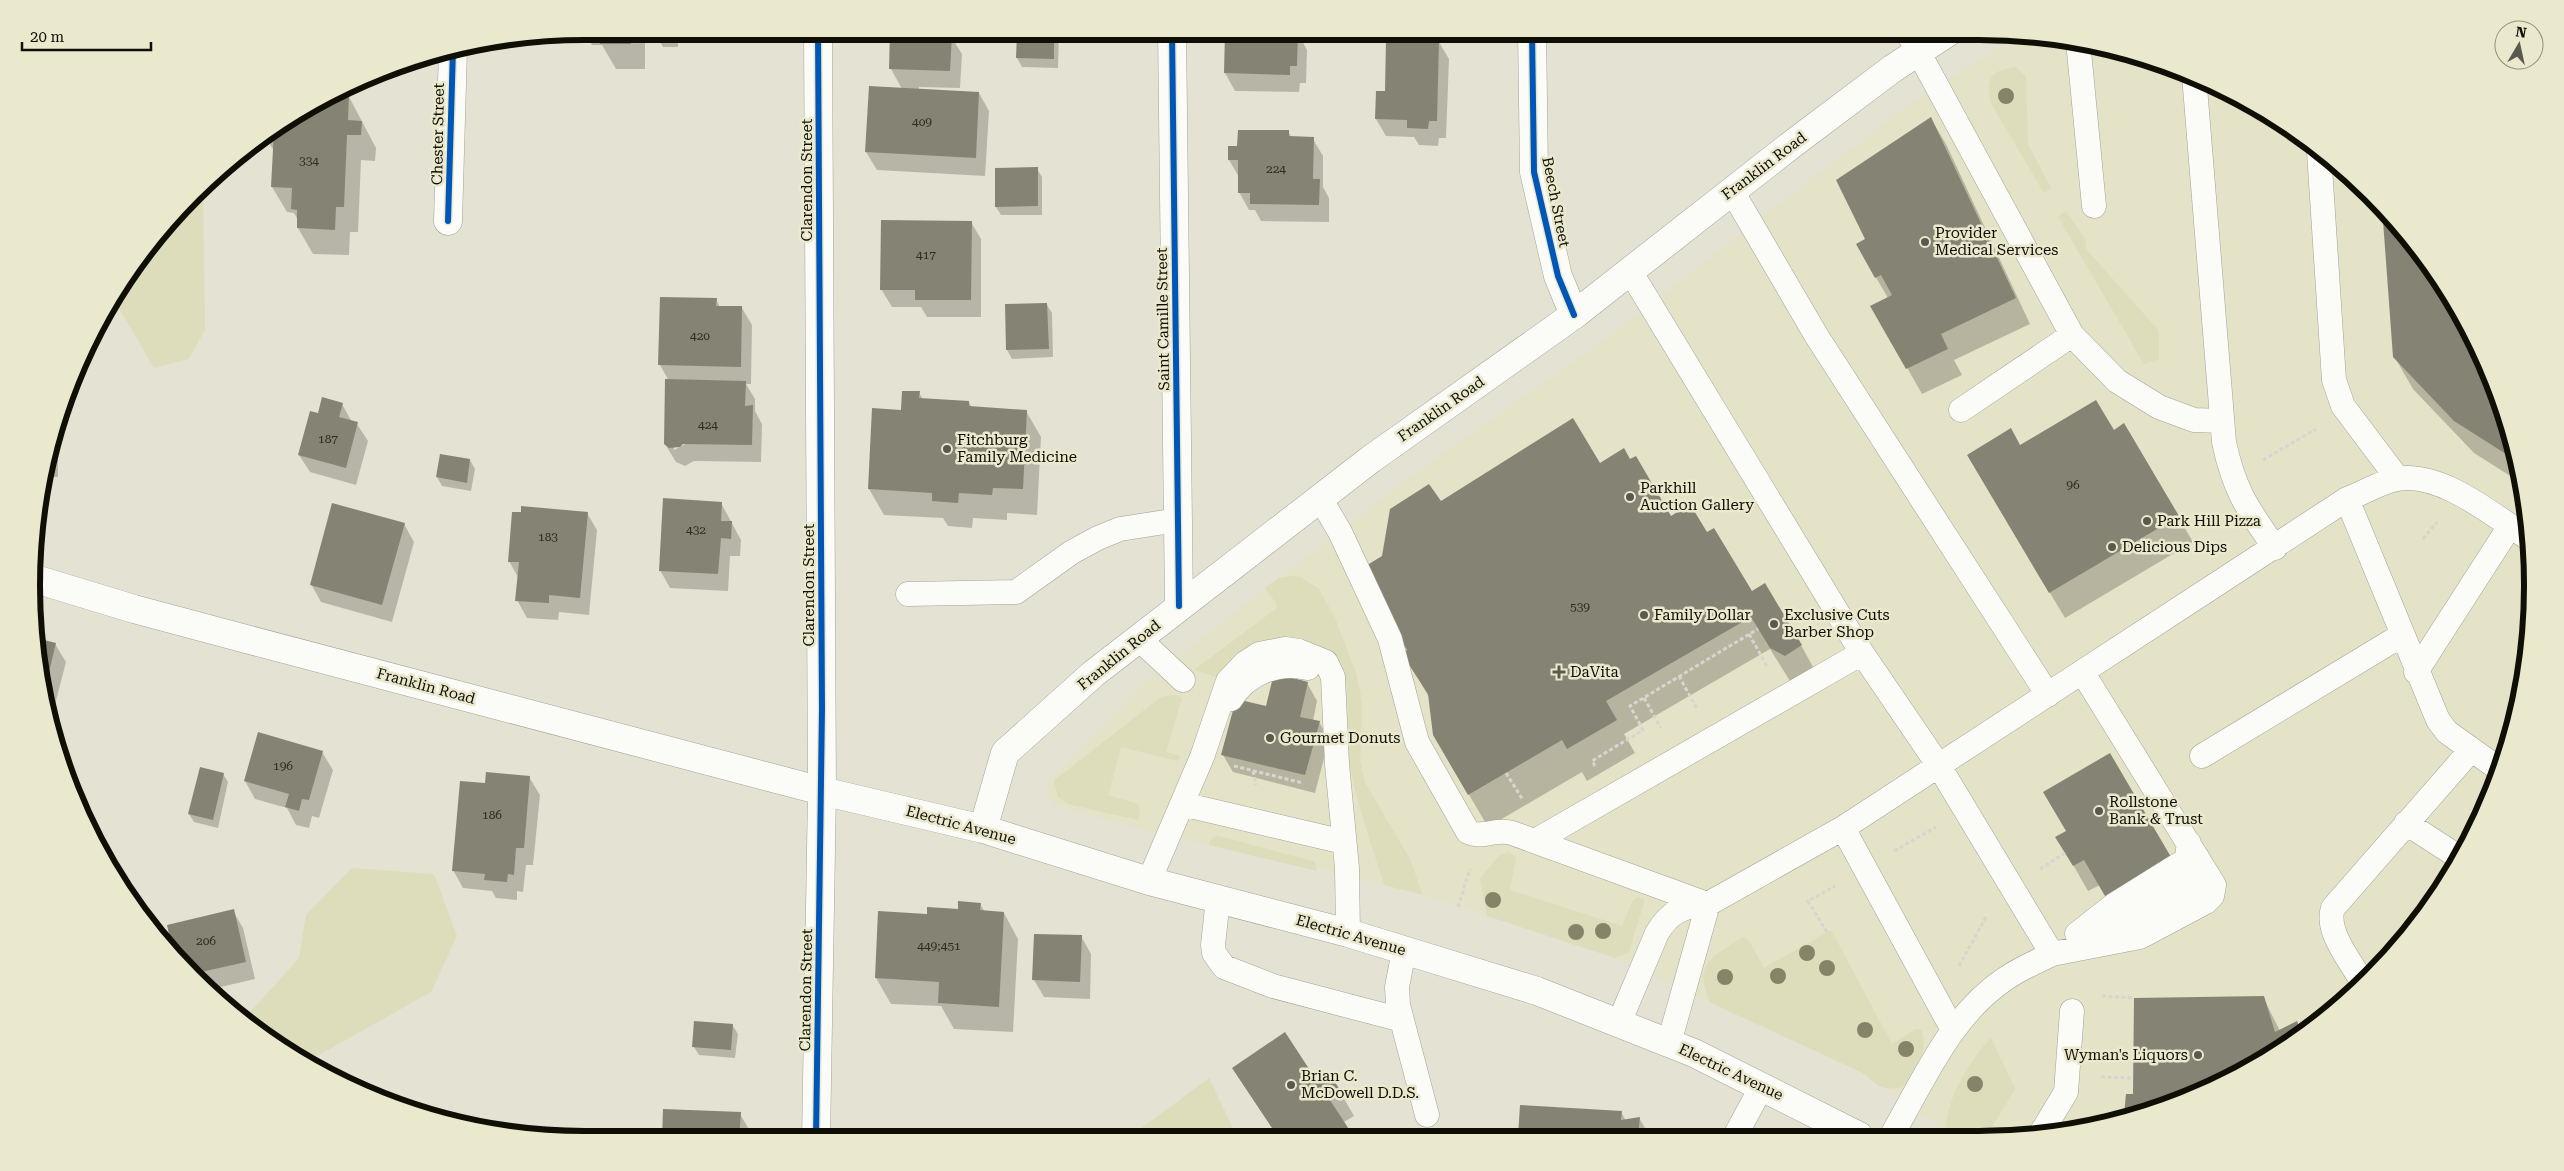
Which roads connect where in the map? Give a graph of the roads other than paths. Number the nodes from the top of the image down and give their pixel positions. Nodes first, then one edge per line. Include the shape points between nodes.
1 (818, 40) edge
2 (1172, 40) edge
3 (1532, 40) edge
4 (1913, 41) edge
5 (2079, 49) edge
6 (453, 57) edge
7 (2195, 85) edge
8 (2320, 160) edge
9 (1732, 191) junction
10 (2094, 206) dead end
11 (448, 221) dead end
12 (1630, 271) junction
13 (1574, 314) junction
14 (2072, 335) junction
15 (1961, 410) dead end
16 (2222, 422) junction
17 (2398, 479) junction
18 (1320, 498) junction
19 (2347, 499) junction
20 (1178, 520) junction
21 (2519, 532) edge
22 (2275, 548) junction
23 (40, 580) edge
24 (908, 594) dead end
25 (1179, 606) junction
26 (2402, 635) junction
27 (1138, 638) junction
28 (1862, 653) junction
29 (2083, 672) junction
30 (2416, 672) junction
31 (1183, 680) dead end
32 (2048, 695) junction
33 (2471, 750) junction
34 (2202, 756) dead end
35 (2494, 765) edge
36 (1939, 766) junction
37 (822, 791) junction
38 (1182, 804) junction
39 (2406, 823) junction
40 (1843, 828) junction
41 (983, 829) junction
42 (1534, 841) junction
43 (1344, 842) junction
44 (2193, 850) junction
45 (2453, 854) edge
46 (1149, 881) junction
47 (1218, 899) junction
48 (1708, 904) junction
49 (1348, 933) junction
50 (1404, 951) junction
51 (2052, 954) junction
52 (2359, 976) edge
53 (2072, 1011) dead end
54 (1402, 1020) junction
55 (1620, 1023) junction
56 (1953, 1030) junction
57 (1669, 1043) junction
58 (1762, 1086) junction
59 (1427, 1115) dead end
60 (2046, 1126) edge
61 (816, 1131) edge
62 (1738, 1131) edge
63 (1849, 1131) edge
64 (1895, 1131) edge

1 - 37 main road, Clarendon Street
2 - 20 main road, Saint Camille Street
3 - 13 main road, Beech Street via 1534,172 1558,276
4 - 9 main road, Franklin Road via 1884,75
4 - 14 lane
5 - 10 lane
6 - 11 main road, Chester Street
7 - 16 lane
8 - 17 lane via 2334,380 2343,406
9 - 12 main road, Franklin Road
9 - 32 lane via 1816,335
12 - 13 main road, Franklin Road
12 - 28 lane
13 - 18 main road, Franklin Road
14 - 15 lane
14 - 16 lane via 2117,381 2159,407 2194,420
16 - 22 lane via 2235,486
17 - 19 lane
17 - 21 lane via 2431,480 2457,492
18 - 25 main road, Franklin Road
18 - 42 lane via 1340,532 1390,639 1417,742 1468,832 1482,836 1506,831
19 - 22 lane
19 - 26 lane
20 - 24 lane via 1120,529 1098,538 1072,552 1016,592
20 - 25 main road, Saint Camille Street
21 - 30 lane
22 - 29 lane
23 - 37 main road, Franklin Road via 144,611
25 - 27 main road, Franklin Road
26 - 30 lane
26 - 34 lane
27 - 31 lane
27 - 41 main road, Franklin Road via 1005,753
28 - 36 lane
28 - 42 lane
29 - 32 lane
29 - 44 lane
30 - 33 lane via 2438,720 2447,732
32 - 36 lane
33 - 35 lane
33 - 39 lane
36 - 40 lane
36 - 51 lane
37 - 41 main road, Electric Avenue
37 - 61 main road, Clarendon Street
38 - 43 lane
38 - 43 lane via 1228,681 1245,662 1259,654 1299,651 1318,658 1330,668 1334,685
38 - 46 lane
39 - 45 lane
39 - 52 lane via 2337,902 2330,916 2334,932
40 - 48 lane
40 - 56 lane
41 - 46 main road, Electric Avenue
42 - 48 lane
43 - 49 lane
44 - 51 lane via 2183,862 2108,909
44 - 51 lane via 2214,885 2212,896 2206,902 2135,939
46 - 47 main road, Electric Avenue
47 - 49 main road, Electric Avenue
47 - 54 lane via 1213,945 1214,953 1224,967 1273,986
48 - 55 lane via 1688,906 1665,920 1640,970
48 - 57 lane
49 - 50 main road, Electric Avenue
50 - 54 lane via 1397,987
50 - 55 main road, Electric Avenue via 1536,990
51 - 56 lane via 2004,979
53 - 60 lane via 2066,1092
54 - 59 lane
55 - 57 main road, Electric Avenue
56 - 64 lane
57 - 58 main road, Electric Avenue
58 - 62 lane
58 - 63 main road, Electric Avenue

